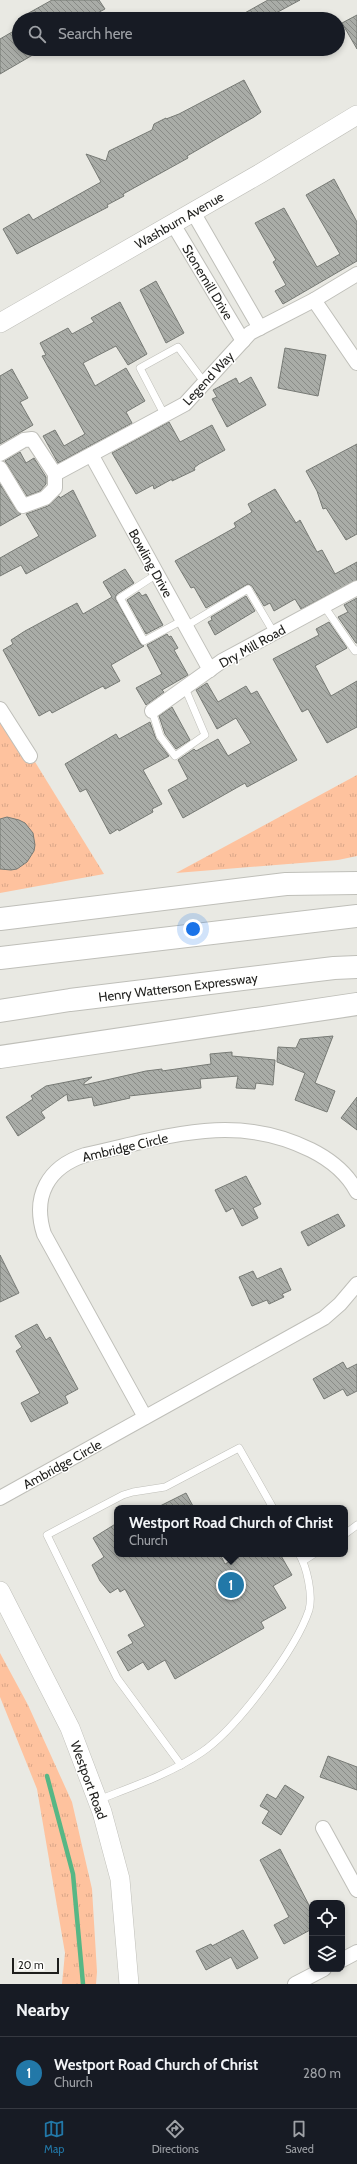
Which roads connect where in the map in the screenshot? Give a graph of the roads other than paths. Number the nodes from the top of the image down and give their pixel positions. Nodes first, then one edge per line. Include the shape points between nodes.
1 (357, 115) edge
2 (193, 212) junction
3 (173, 224) junction
4 (357, 274) edge
5 (314, 300) junction
6 (0, 324) edge
7 (260, 328) junction
8 (243, 341) junction
9 (357, 363) edge
10 (204, 382) junction
11 (165, 416) junction
12 (0, 454) edge
13 (92, 456) junction
14 (0, 468) edge
15 (55, 474) junction
16 (157, 574) junction
17 (357, 588) edge
18 (324, 606) junction
19 (184, 623) junction
20 (274, 633) junction
21 (357, 650) edge
22 (210, 670) junction
23 (185, 688) junction
24 (0, 709) edge
25 (152, 711) joint
26 (30, 756) dead end
27 (357, 883) edge
28 (357, 916) edge
29 (0, 919) edge
30 (0, 958) edge
31 (357, 967) edge
32 (357, 1004) edge
33 (0, 1011) edge
34 (0, 1058) edge
35 (357, 1192) edge
36 (357, 1284) edge
37 (145, 1417) junction
38 (0, 1498) edge
39 (271, 1505) edge
40 (357, 1525) edge
41 (348, 1532) edge
42 (300, 1557) edge
43 (309, 1557) edge
44 (302, 1561) junction
45 (0, 1591) edge
46 (181, 1765) junction
47 (98, 1800) junction
48 (323, 1828) dead end
49 (357, 1890) edge
50 (357, 1952) edge
51 (345, 1958) edge
52 (318, 1972) edge
53 (129, 1984) edge
54 (295, 1984) edge

1 - 2 main road, Washburn Avenue
2 - 3 main road, Washburn Avenue
2 - 7 street, Stonemill Drive
3 - 6 main road, Washburn Avenue
3 - 8 street, Stonemill Drive
4 - 5 street, Legend Way
5 - 7 street, Legend Way
5 - 9 street
7 - 8 street, Legend Way via 250,333
8 - 10 street, Legend Way
10 - 11 street, Legend Way via 185,404
10 - 11 lane via 178,346 140,368
11 - 13 street, Legend Way
12 - 15 street via 24,440 32,439
13 - 15 street, Legend Way
13 - 16 street, Bowling Drive
14 - 15 street via 23,506 45,498 56,488
16 - 19 street, Bowling Drive
16 - 19 lane via 120,598 144,642
17 - 18 street, Dry Mill Road
18 - 20 street, Dry Mill Road
18 - 21 lane via 355,651
19 - 20 lane via 248,589
19 - 22 street, Bowling Drive
20 - 22 street, Dry Mill Road
22 - 23 street, Dry Mill Road
23 - 25 street, Dry Mill Road
23 - 25 lane via 205,735 175,756 160,736
24 - 26 street
27 - 29 highway via 286,884
28 - 30 highway
31 - 33 highway, Henry Watterson Expressway via 78,999
32 - 34 highway
35 - 37 street, Ambridge Circle via 341,1170 322,1155 296,1142 242,1129 189,1132 86,1155 60,1167 42,1192 39,1214 44,1234
36 - 37 street, Ambridge Circle via 324,1318
37 - 38 street, Ambridge Circle
39 - 46 lane via 239,1448 165,1487 123,1495 47,1535 117,1678
40 - 41 lane
42 - 44 lane
43 - 44 lane
44 - 46 lane via 309,1580 309,1609 289,1649 254,1700 235,1721 204,1751
45 - 47 main road, Westport Road via 70,1728
46 - 47 lane via 170,1772
47 - 53 main road, Westport Road via 120,1880
48 - 49 street
50 - 51 street
52 - 54 street

